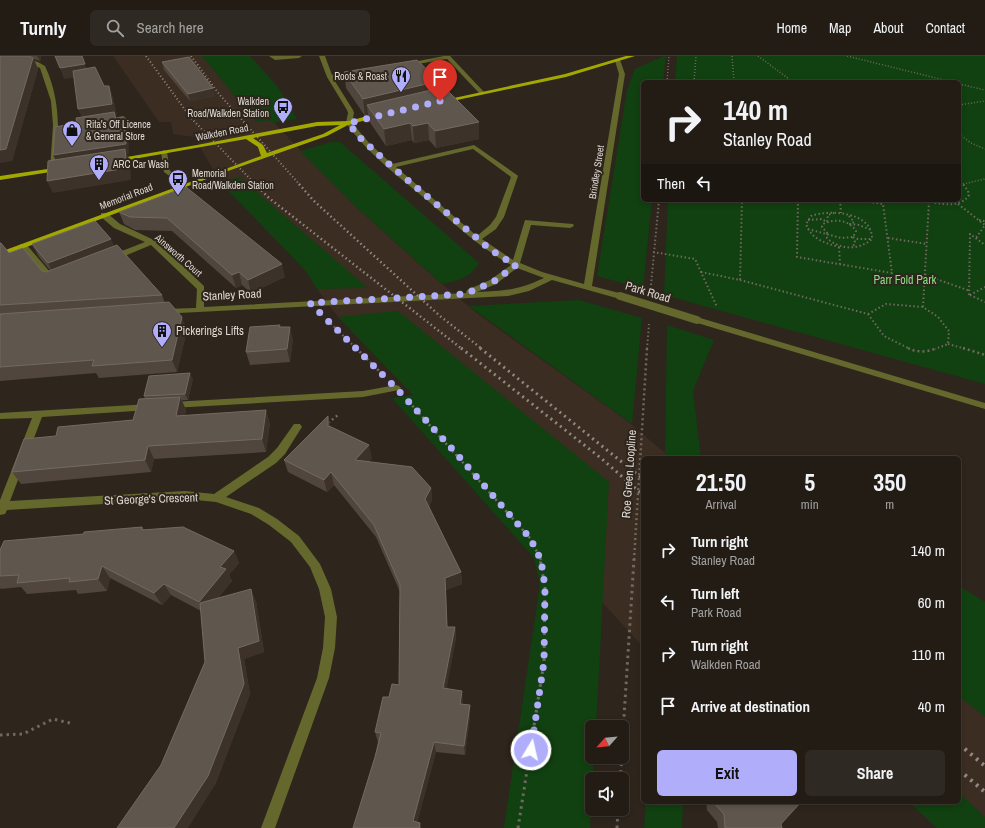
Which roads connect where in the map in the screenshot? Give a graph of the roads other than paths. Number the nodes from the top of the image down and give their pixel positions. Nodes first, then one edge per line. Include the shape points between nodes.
1 (35, 56) edge
2 (272, 56) edge
3 (299, 56) edge
4 (322, 56) edge
5 (447, 56) edge
6 (631, 56) edge
7 (27, 59) edge
8 (618, 61) junction
9 (0, 63) edge
10 (397, 66) edge
11 (360, 72) edge
12 (330, 77) junction
13 (482, 93) junction
14 (436, 102) edge
15 (385, 113) edge
16 (123, 118) edge
17 (93, 122) edge
18 (349, 123) junction
19 (63, 127) edge
20 (55, 128) junction
21 (247, 137) junction
22 (164, 152) junction
23 (264, 156) junction
24 (112, 161) edge
25 (391, 166) junction
26 (67, 168) edge
27 (52, 170) junction
28 (0, 178) edge
29 (184, 185) junction
30 (104, 215) junction
31 (570, 226) dead end
32 (478, 239) junction
33 (151, 242) junction
34 (23, 246) junction
35 (0, 255) edge
36 (102, 262) edge
37 (516, 265) junction
38 (553, 277) junction
39 (60, 278) edge
40 (588, 287) junction
41 (465, 294) junction
42 (200, 309) junction
43 (154, 312) edge
44 (396, 388) road end
45 (985, 406) edge
46 (38, 414) junction
47 (0, 416) edge
48 (297, 427) dead end
49 (216, 498) junction
50 (1, 508) edge
51 (268, 828) edge

1 - 7 street
2 - 3 street
4 - 12 street
5 - 10 street
5 - 13 street
6 - 8 main road
7 - 9 street
7 - 20 street via 43,67 54,101
8 - 13 main road
8 - 40 street, Brindley Street via 622,74
11 - 12 street
12 - 18 street via 350,110
13 - 14 main road
15 - 18 main road, Walkden Road
16 - 17 street
18 - 21 main road, Walkden Road via 317,124
18 - 23 main road, Memorial Road via 325,135
18 - 25 street, Park Road via 357,135
19 - 20 street
20 - 27 street
21 - 22 main road, Walkden Road
21 - 23 main road via 261,146
22 - 24 main road, Walkden Road
22 - 29 street via 167,172
23 - 29 main road, Memorial Road
25 - 32 street, Park Road
25 - 32 street via 474,147 515,176 500,217
26 - 27 main road
27 - 28 main road
29 - 30 main road, Memorial Road
30 - 33 street, Ainsworth Court via 117,226
30 - 34 main road, Memorial Road
31 - 37 street via 528,222
32 - 37 street, Park Road
33 - 36 street
33 - 42 street, Ainsworth Court via 201,288
34 - 35 main road, Memorial Road
34 - 39 street via 53,281
37 - 38 street, Park Road
37 - 41 street, Stanley Road via 493,282
38 - 40 street, Park Road
38 - 41 street, Stanley Road via 526,289 508,293
40 - 45 street, Park Road, bridge
41 - 42 street, Stanley Road
42 - 43 street, Stanley Road
44 - 46 street via 363,394
46 - 47 street
46 - 50 street
48 - 49 street via 272,460
49 - 50 street, St George's Crescent via 185,495
49 - 51 street, St George's Crescent via 255,511 295,539 314,564 325,589 331,617 329,648 323,678

